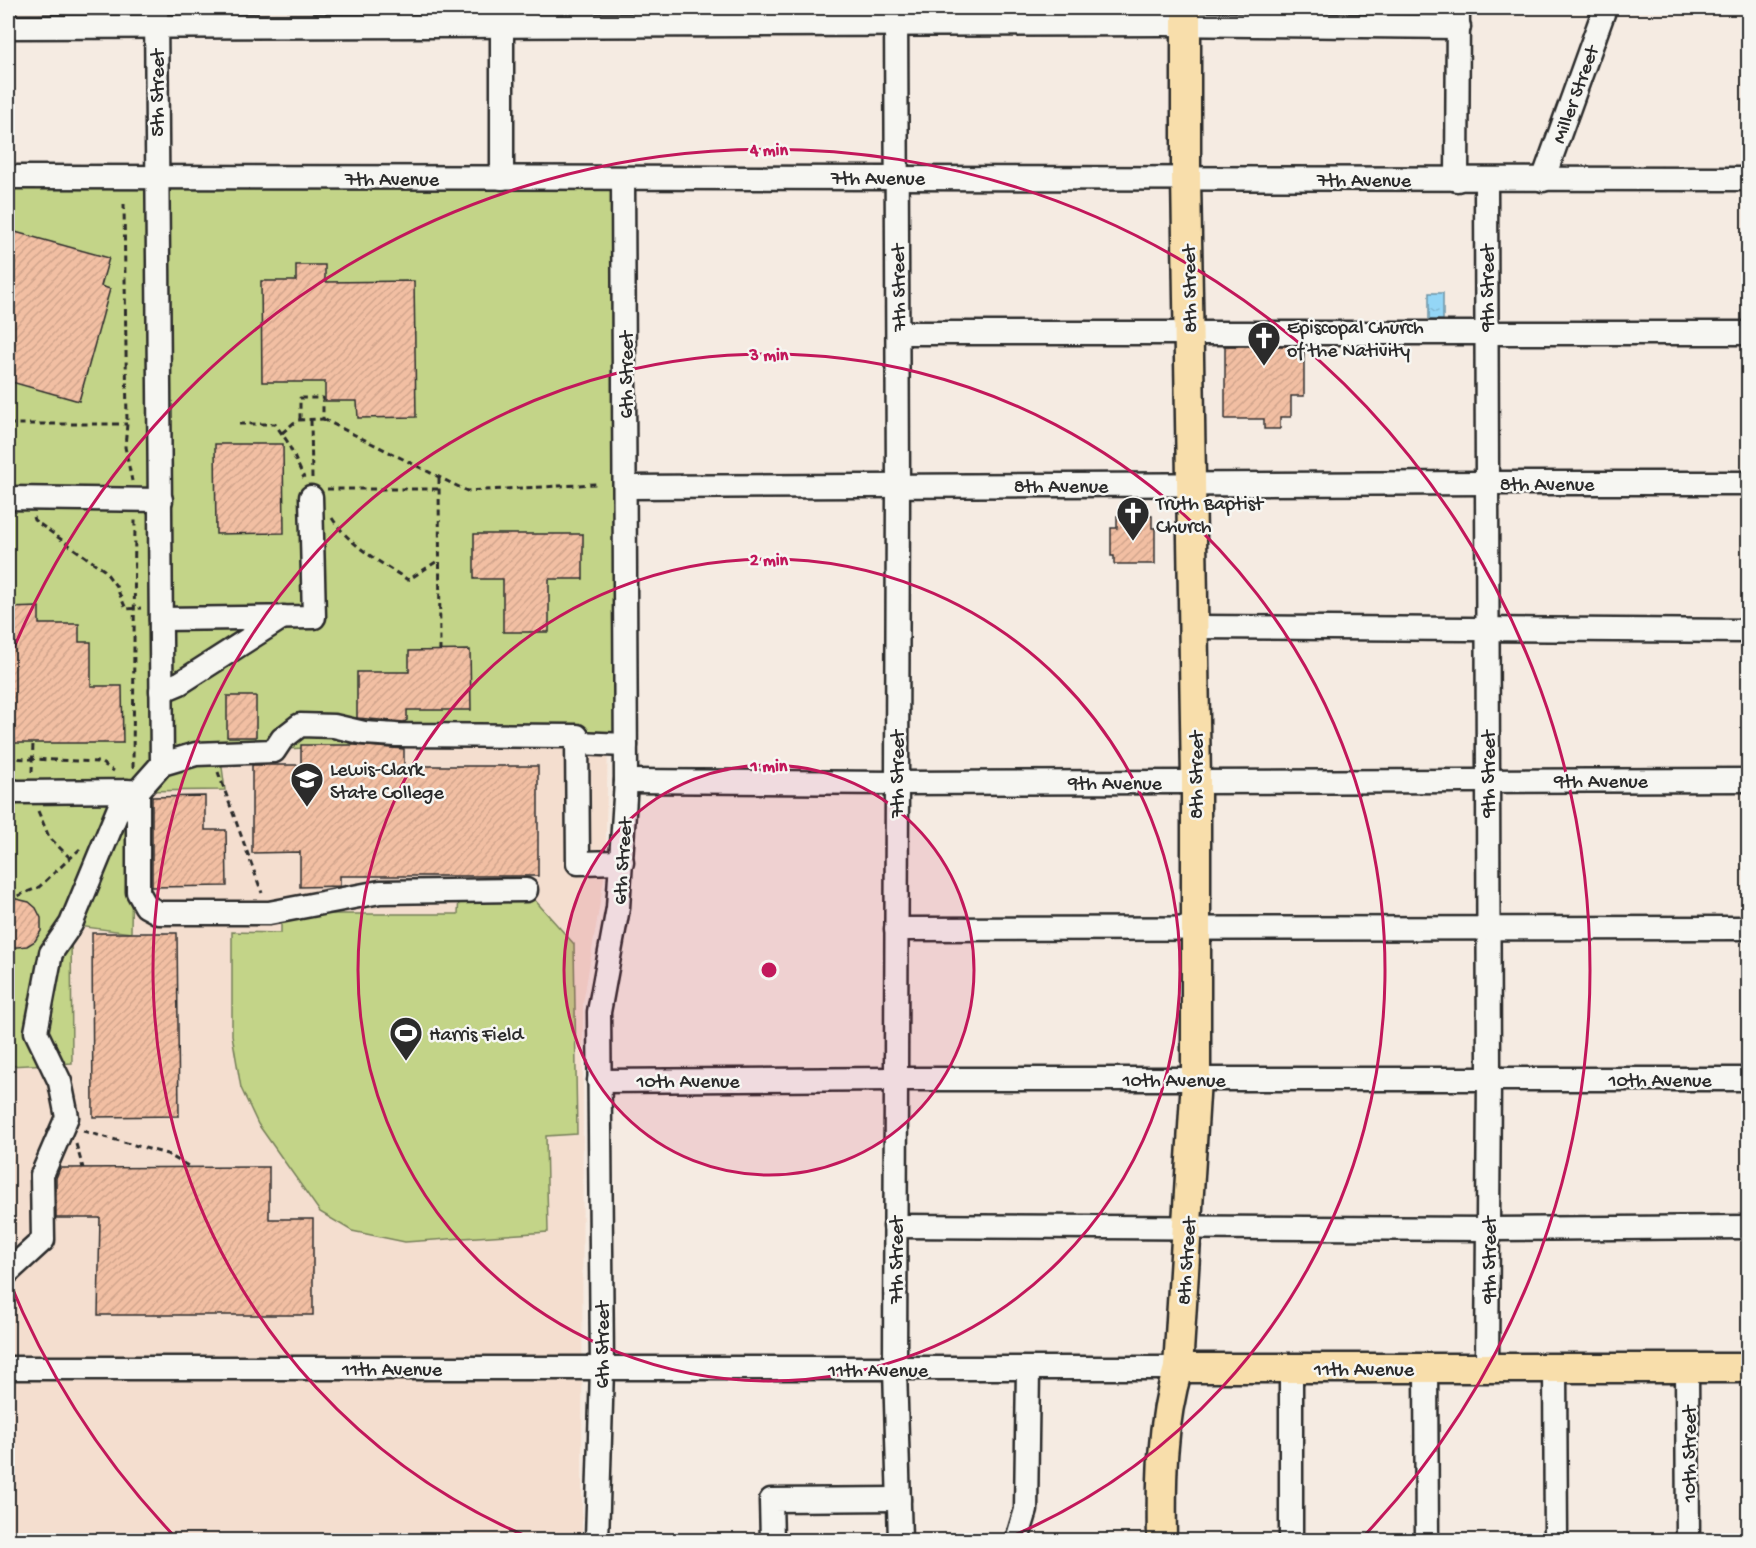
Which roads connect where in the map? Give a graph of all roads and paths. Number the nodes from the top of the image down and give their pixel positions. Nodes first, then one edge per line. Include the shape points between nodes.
1 (1605, 8) edge
2 (896, 16) edge
3 (1186, 16) edge
4 (156, 17) edge
5 (502, 17) edge
6 (1459, 17) edge
7 (8, 27) edge
8 (8, 177) edge
9 (896, 177) junction
10 (1186, 177) junction
11 (156, 178) junction
12 (502, 178) junction
13 (623, 179) junction
14 (1749, 179) edge
15 (1456, 180) junction
16 (1486, 180) junction
17 (1543, 180) junction
18 (124, 204) dead end
19 (1189, 332) junction
20 (898, 333) junction
21 (1487, 333) junction
22 (1749, 333) edge
23 (300, 419) junction
24 (311, 419) junction
25 (322, 419) junction
26 (8, 424) edge
27 (128, 424) junction
28 (239, 424) dead end
29 (282, 434) junction
30 (439, 477) junction
31 (133, 483) dead end
32 (1487, 483) junction
33 (1749, 483) edge
34 (596, 484) dead end
35 (898, 485) junction
36 (1191, 485) junction
37 (625, 487) junction
38 (439, 489) junction
39 (315, 490) junction
40 (8, 498) edge
41 (161, 500) junction
42 (32, 512) dead end
43 (135, 516) dead end
44 (439, 560) junction
45 (134, 608) junction
46 (161, 614) junction
47 (282, 618) junction
48 (1193, 627) junction
49 (1487, 629) junction
50 (1749, 631) edge
51 (440, 650) dead end
52 (161, 691) junction
53 (33, 743) dead end
54 (577, 743) junction
55 (626, 745) junction
56 (212, 753) junction
57 (8, 758) edge
58 (33, 759) junction
59 (162, 764) junction
60 (1487, 780) junction
61 (1749, 780) edge
62 (626, 781) junction
63 (1196, 781) junction
64 (896, 783) junction
65 (132, 789) junction
66 (8, 790) edge
67 (32, 792) junction
68 (85, 844) dead end
69 (70, 858) junction
70 (622, 862) junction
71 (526, 890) dead end
72 (8, 900) edge
73 (269, 913) junction
74 (1749, 928) edge
75 (896, 929) junction
76 (1196, 929) junction
77 (1488, 930) junction
78 (1489, 1078) junction
79 (896, 1079) junction
80 (1196, 1079) junction
81 (1749, 1079) edge
82 (599, 1081) junction
83 (65, 1123) junction
84 (190, 1167) dead end
85 (896, 1226) junction
86 (1187, 1226) junction
87 (1749, 1227) edge
88 (1488, 1229) junction
89 (8, 1272) edge
90 (8, 1368) edge
91 (602, 1368) junction
92 (1178, 1368) junction
93 (1291, 1368) junction
94 (1426, 1368) junction
95 (1487, 1368) junction
96 (1555, 1368) junction
97 (1687, 1368) junction
98 (1749, 1368) edge
99 (896, 1369) junction
100 (1028, 1369) junction
101 (899, 1499) junction
102 (597, 1540) edge
103 (772, 1540) edge
104 (900, 1540) edge
105 (1017, 1540) edge
106 (1162, 1540) edge
107 (1291, 1540) edge
108 (1427, 1540) edge
109 (1556, 1540) edge
110 (1688, 1540) edge

1 - 17 street, Miller Street
2 - 3 street
2 - 5 street
2 - 9 street, 7th Street
3 - 6 street
3 - 10 main road, 8th Street
4 - 5 street
4 - 7 street
4 - 11 street, 5th Street
5 - 12 street
6 - 15 street
8 - 11 street, 7th Avenue
9 - 10 street, 7th Avenue
9 - 13 street, 7th Avenue
9 - 20 street, 7th Street
10 - 15 street, 7th Avenue
10 - 19 main road, 8th Street
11 - 12 street, 7th Avenue
11 - 41 street, 5th Street
12 - 13 street, 7th Avenue
13 - 37 street, 6th Street
14 - 17 street, 7th Avenue
15 - 16 street, 7th Avenue
16 - 17 street, 7th Avenue
16 - 21 street, 9th Street
18 - 27 path
19 - 20 street
19 - 21 street
19 - 36 main road, 8th Street
20 - 35 street, 7th Street
21 - 22 street
21 - 32 street, 9th Street
23 - 24 path
23 - 25 path via 300,398 322,398
23 - 29 path
24 - 25 path
24 - 39 path
25 - 30 path
26 - 27 path
27 - 31 path via 125,447
28 - 29 path via 275,424
29 - 39 path
30 - 34 path via 467,491
30 - 38 path
32 - 33 street, 8th Avenue
32 - 36 street, 8th Avenue
32 - 49 street, 9th Street
35 - 36 street, 8th Avenue
35 - 37 street, 8th Avenue
35 - 64 street, 7th Street
36 - 48 main road, 8th Street
37 - 55 street, 6th Street
38 - 39 path
38 - 44 path
39 - 44 path via 338,527 357,547 408,580
39 - 47 street via 314,617
40 - 41 street
41 - 46 street, 5th Street
42 - 45 path via 34,520 104,570 126,609
43 - 45 path
44 - 51 path
45 - 46 path
45 - 65 path
46 - 47 street
46 - 52 street, 5th Street
47 - 52 street
48 - 49 street
48 - 63 main road, 8th Street
49 - 50 street
49 - 60 street, 9th Street
52 - 59 street, 5th Street
53 - 58 path
54 - 55 street
54 - 56 street via 577,736 396,735 300,725 274,751
54 - 70 street via 578,863
55 - 62 street, 6th Street
56 - 59 street
56 - 73 path
57 - 58 path
58 - 65 path via 100,762
58 - 67 path
59 - 65 street
60 - 61 street, 9th Avenue
60 - 63 street, 9th Avenue
60 - 77 street, 9th Street
62 - 64 street, 9th Avenue
62 - 70 street, 6th Street
63 - 64 street, 9th Avenue
63 - 76 main road, 8th Street
64 - 75 street, 7th Street
65 - 67 street
65 - 73 street via 138,892 146,906 159,913
65 - 83 street via 71,924 51,953 36,1032 60,1082 68,1117
66 - 67 street
67 - 69 path via 49,837
68 - 69 path
69 - 72 path via 39,887
70 - 82 street, 6th Street via 618,908 599,1012
71 - 73 street via 380,892
74 - 77 street
75 - 76 street
75 - 79 street, 7th Street
76 - 77 street
76 - 80 main road, 8th Street
77 - 78 street, 9th Street
78 - 80 street, 10th Avenue
78 - 81 street, 10th Avenue
78 - 88 street, 9th Street
79 - 80 street, 10th Avenue
79 - 82 street, 10th Avenue
79 - 85 street, 7th Street
80 - 86 main road, 8th Street
82 - 91 street, 6th Street
83 - 84 path via 168,1154
83 - 89 street via 42,1175 43,1240
85 - 86 street
85 - 99 street, 7th Street
86 - 88 street
86 - 92 main road, 8th Street
87 - 88 street
88 - 95 street, 9th Street
90 - 91 street, 11th Avenue
91 - 99 street, 11th Avenue
91 - 102 street, 6th Street
92 - 93 main road, 11th Avenue
92 - 100 street, 11th Avenue
92 - 106 main road, 8th Street via 1161,1468
93 - 94 main road, 11th Avenue
93 - 107 street
94 - 95 main road, 11th Avenue
94 - 108 street
95 - 96 main road, 11th Avenue
96 - 97 main road, 11th Avenue
96 - 109 street
97 - 98 main road, 11th Avenue
97 - 110 street, 10th Street
99 - 100 street, 11th Avenue
99 - 101 street, 7th Street
100 - 105 street via 1026,1510
101 - 103 street via 771,1500
101 - 104 street, 7th Street

